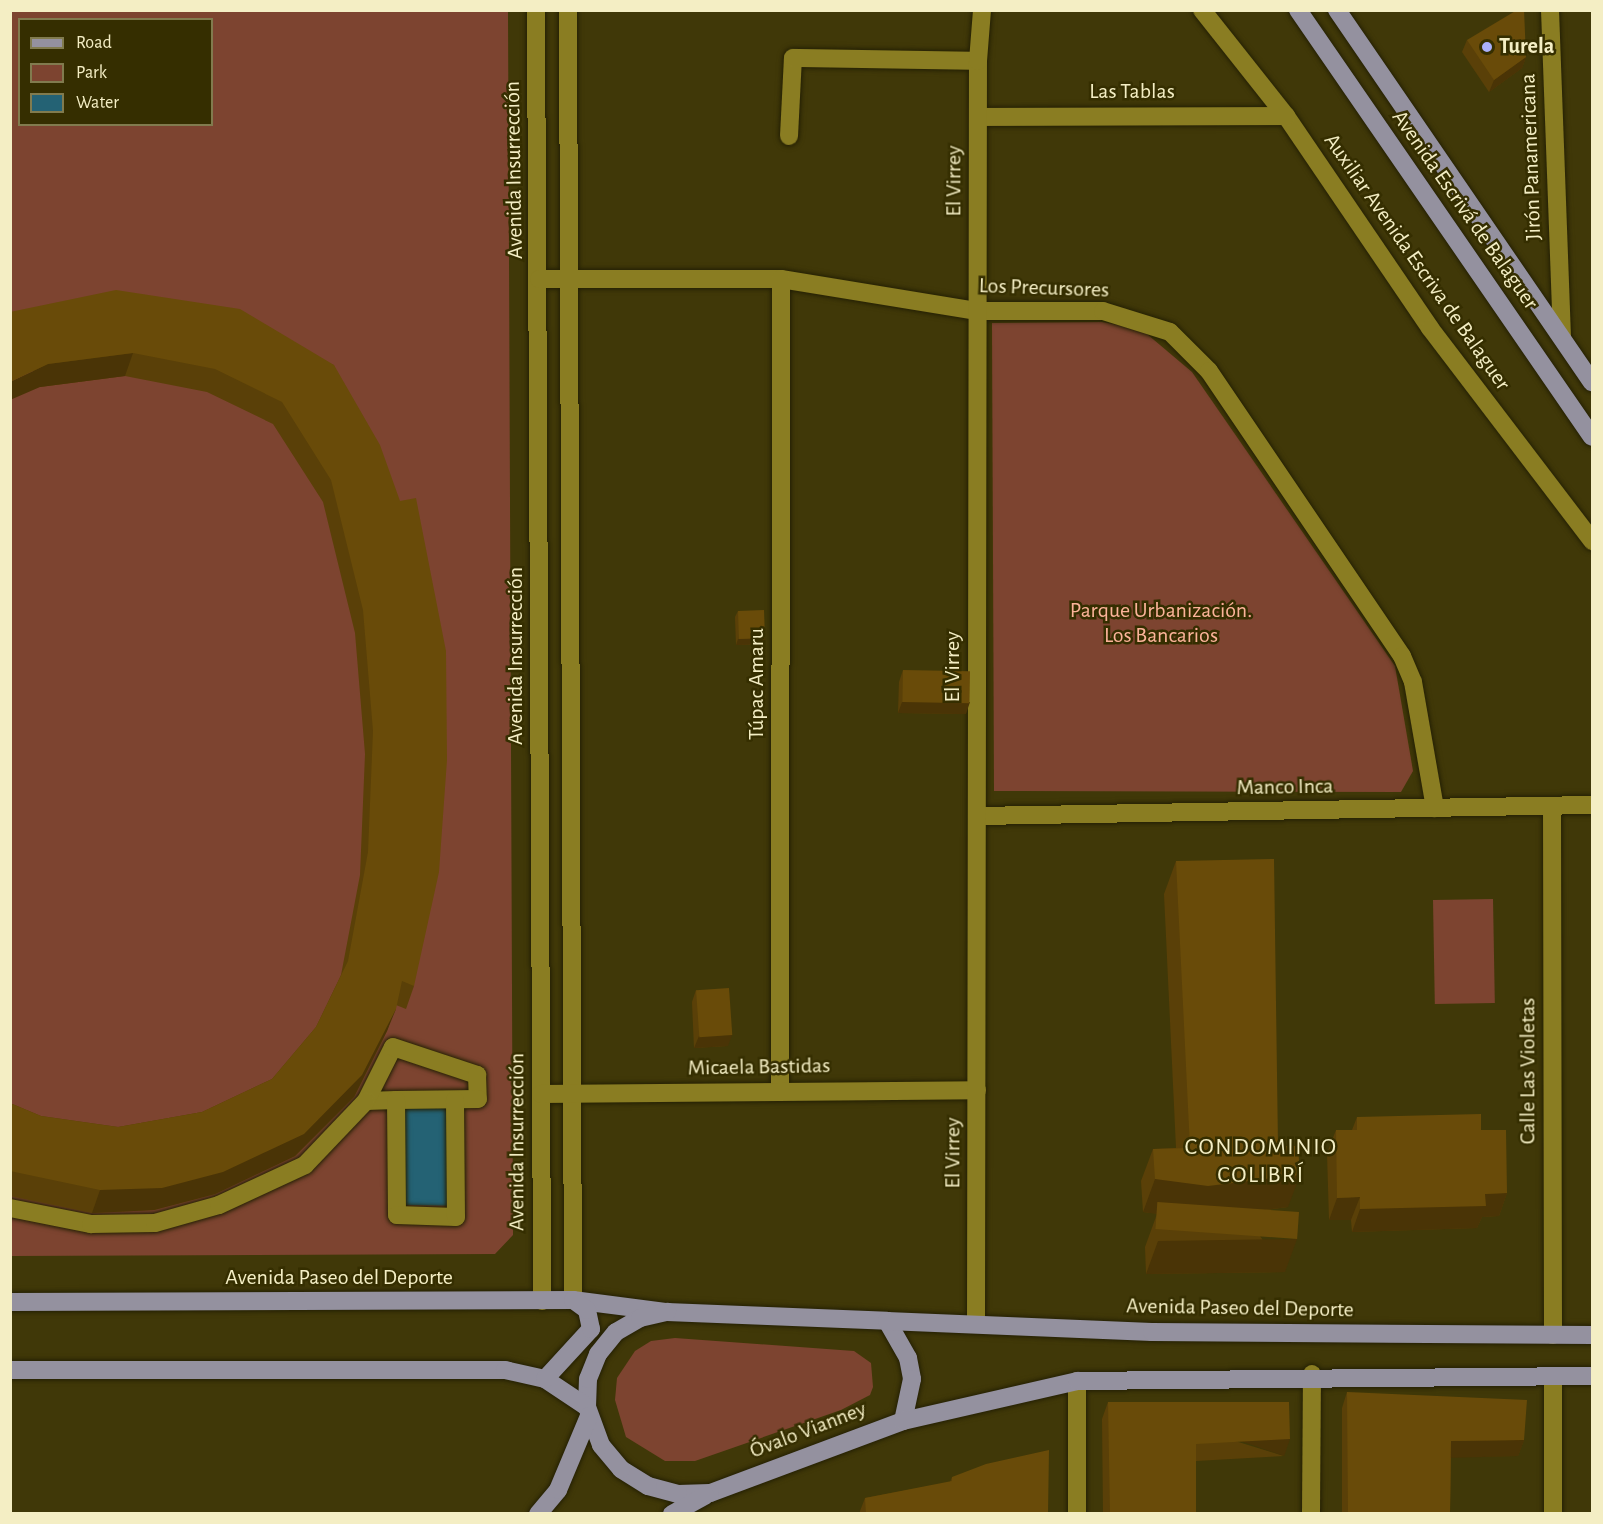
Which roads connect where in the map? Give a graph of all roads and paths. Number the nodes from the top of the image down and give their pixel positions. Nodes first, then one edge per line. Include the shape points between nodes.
1 (536, 10) edge
2 (568, 10) edge
3 (982, 10) edge
4 (1202, 10) edge
5 (1298, 10) edge
6 (1337, 10) edge
7 (1550, 10) edge
8 (978, 61) junction
9 (1286, 116) junction
10 (978, 117) junction
11 (789, 136) dead end
12 (571, 277) junction
13 (539, 279) junction
14 (781, 279) junction
15 (977, 311) junction
16 (1562, 338) junction
17 (1590, 375) edge
18 (1593, 437) edge
19 (1593, 541) edge
20 (1552, 806) junction
21 (1593, 806) edge
22 (1435, 808) junction
23 (978, 816) junction
24 (780, 1090) junction
25 (977, 1090) junction
26 (541, 1094) junction
27 (570, 1094) junction
28 (396, 1100) junction
29 (455, 1100) junction
30 (366, 1101) junction
31 (10, 1208) edge
32 (573, 1300) junction
33 (542, 1301) junction
34 (10, 1302) edge
35 (667, 1312) junction
36 (887, 1321) junction
37 (976, 1324) junction
38 (1553, 1335) junction
39 (1593, 1335) edge
40 (10, 1370) edge
41 (1312, 1374) junction
42 (1553, 1376) junction
43 (1593, 1376) edge
44 (545, 1379) junction
45 (1077, 1380) junction
46 (588, 1411) junction
47 (903, 1421) junction
48 (710, 1493) junction
49 (538, 1514) edge
50 (672, 1514) edge
51 (1077, 1514) edge
52 (1311, 1514) edge
53 (1553, 1514) edge

1 - 13 street, Avenida Insurrección
2 - 12 street
3 - 8 street, El Virrey
4 - 9 street, Auxiliar Avenida Escriva de Balaguer
5 - 18 main road, Avenida Escrivá de Balaguer
6 - 16 main road, Avenida Escrivá de Balaguer
7 - 16 street, Jirón Panamericana
8 - 10 street, El Virrey
8 - 11 street via 793,58
9 - 10 street, Las Tablas
9 - 19 street, Auxiliar Avenida Escriva de Balaguer via 1430,328
10 - 15 street, El Virrey
12 - 13 street, Los Precursores
12 - 14 street, Los Precursores
12 - 27 street
13 - 26 street, Avenida Insurrección
14 - 15 street, Los Precursores
14 - 24 street, Túpac Amaru
15 - 22 street, Los Precursores via 1103,310 1170,332 1190,350 1402,656 1413,681
15 - 23 street, El Virrey
16 - 17 main road, Avenida Escrivá de Balaguer
20 - 21 street, Manco Inca
20 - 22 street, Manco Inca
20 - 38 street, Calle Las Violetas
22 - 23 street, Manco Inca
23 - 25 street, El Virrey
24 - 25 street, Micaela Bastidas
24 - 27 street, Micaela Bastidas
25 - 37 street, El Virrey
26 - 27 street, Micaela Bastidas
26 - 33 street, Avenida Insurrección
27 - 32 street
28 - 29 street
28 - 29 street via 397,1215 456,1217
28 - 30 street
29 - 30 street via 478,1099 477,1075 393,1047
30 - 31 street via 305,1165 219,1204 155,1222 92,1224
32 - 33 main road, Avenida Paseo del Deporte
32 - 35 main road, Avenida Paseo del Deporte
32 - 44 main road via 587,1310 591,1329
33 - 34 main road, Avenida Paseo del Deporte
35 - 36 main road, Óvalo Vianney
35 - 46 main road, Óvalo Vianney via 640,1318 604,1347 588,1379
36 - 37 main road, Avenida Paseo del Deporte
36 - 47 main road, Óvalo Vianney via 910,1368
37 - 38 main road, Avenida Paseo del Deporte via 1152,1332
38 - 39 main road, Avenida Paseo del Deporte
40 - 44 main road via 505,1370
41 - 42 main road
41 - 45 main road
41 - 52 street
42 - 43 main road
42 - 53 street
44 - 46 main road
45 - 47 main road
45 - 51 street
46 - 48 main road, Óvalo Vianney via 601,1445 621,1469 648,1486 678,1494
46 - 49 main road via 558,1490
47 - 48 main road, Óvalo Vianney
48 - 50 main road

